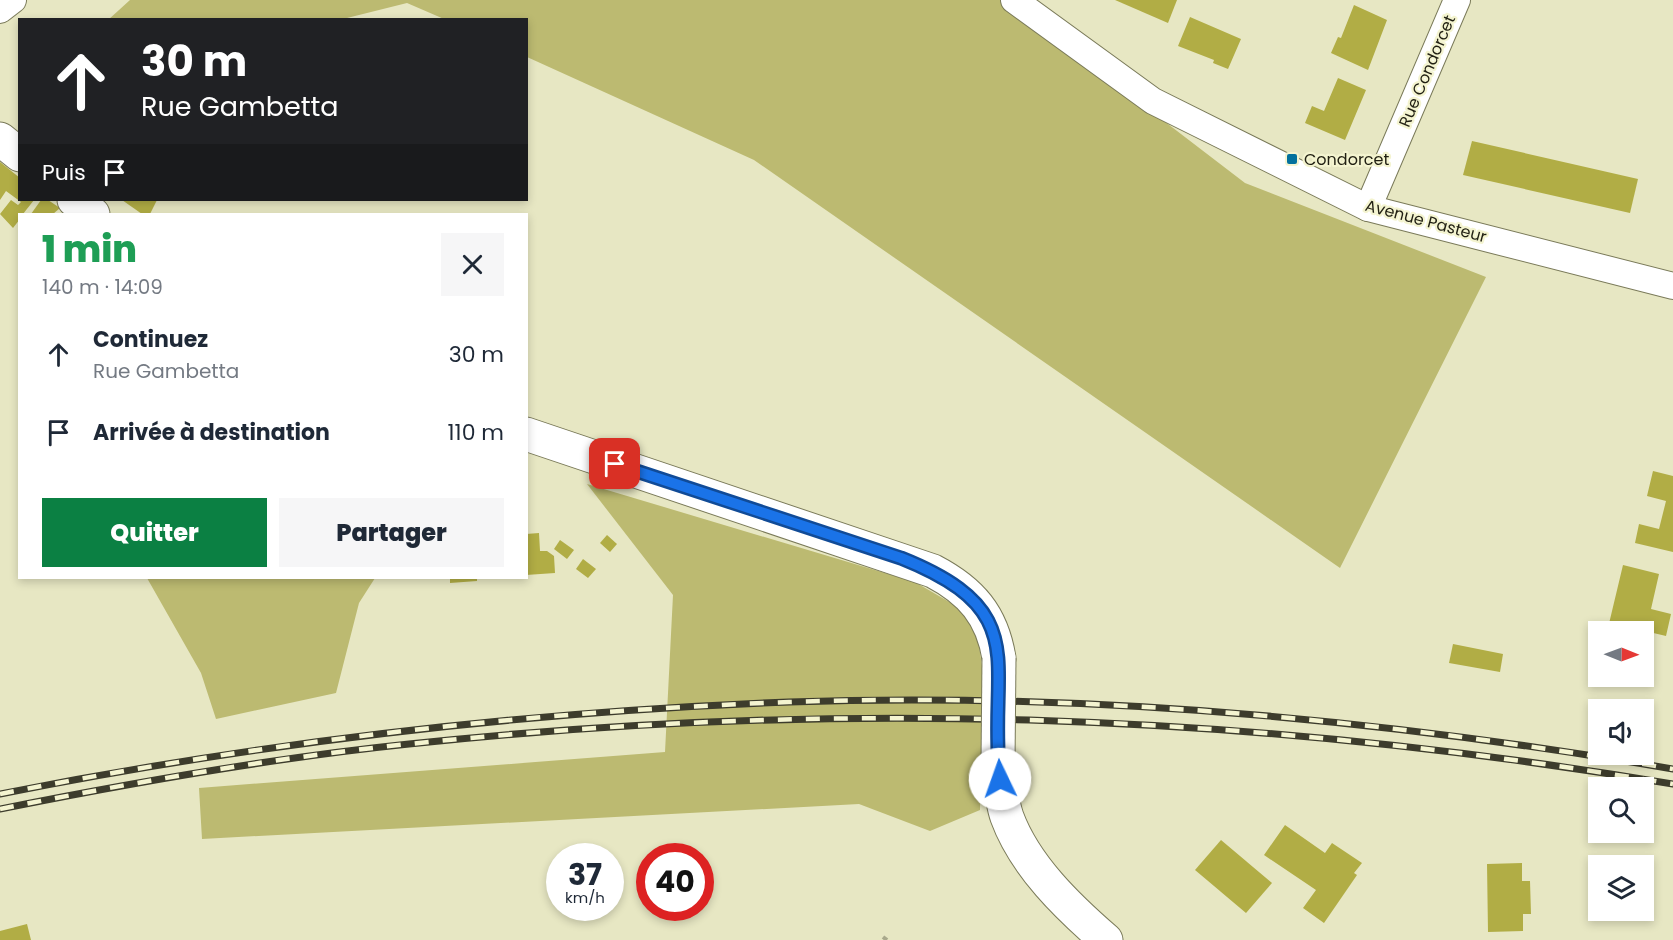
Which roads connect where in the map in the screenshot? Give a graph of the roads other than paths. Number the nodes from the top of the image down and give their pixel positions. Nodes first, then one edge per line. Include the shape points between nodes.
1 (14, 0) edge
2 (1014, 0) edge
3 (1457, 0) edge
4 (0, 10) edge
5 (0, 139) edge
6 (18, 153) edge
7 (75, 201) edge
8 (1368, 208) junction
9 (92, 213) edge
10 (1673, 286) edge
11 (528, 435) edge
12 (1106, 940) edge

1 - 4 street
2 - 8 street, Avenue Pasteur via 1153,101
3 - 8 street, Rue Condorcet
5 - 6 street
7 - 9 street
8 - 10 street, Avenue Pasteur
11 - 12 street, bridge via 933,571 963,589 978,603 995,637 999,658 998,762 1004,806 1018,842 1057,893

